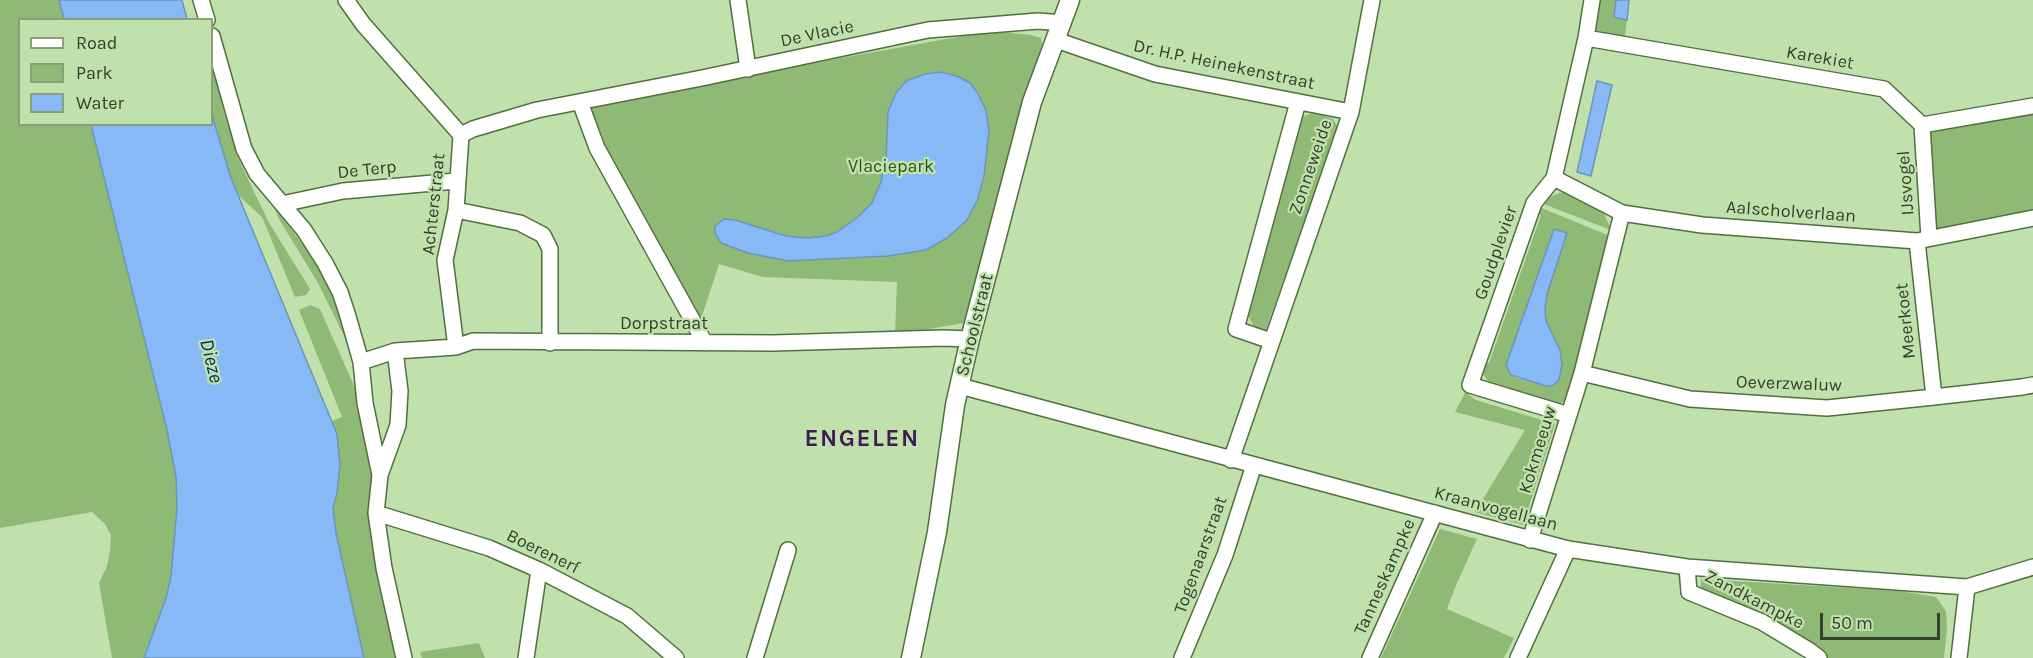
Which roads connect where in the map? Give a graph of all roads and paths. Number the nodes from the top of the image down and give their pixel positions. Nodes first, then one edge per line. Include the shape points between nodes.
1 (201, 0) edge
2 (346, 0) edge
3 (738, 0) edge
4 (1070, 0) edge
5 (1372, 0) edge
6 (1592, 0) edge
7 (206, 18) edge
8 (1063, 23) junction
9 (1586, 38) junction
10 (213, 40) edge
11 (1056, 40) junction
12 (748, 69) junction
13 (580, 102) junction
14 (1298, 102) junction
15 (2033, 106) edge
16 (1351, 112) junction
17 (1922, 125) junction
18 (460, 135) junction
19 (1554, 178) junction
20 (456, 182) junction
21 (282, 204) junction
22 (456, 210) junction
23 (1622, 213) junction
24 (2033, 218) edge
25 (1923, 239) junction
26 (970, 339) junction
27 (1271, 341) junction
28 (550, 343) junction
29 (705, 343) junction
30 (456, 347) junction
31 (395, 351) junction
32 (361, 362) junction
33 (1582, 373) junction
34 (2033, 384) edge
35 (960, 386) junction
36 (1934, 397) junction
37 (1569, 415) junction
38 (1231, 460) junction
39 (1254, 465) junction
40 (380, 475) junction
41 (376, 513) junction
42 (1435, 513) junction
43 (1530, 540) junction
44 (1568, 549) junction
45 (788, 550) dead end
46 (1687, 567) junction
47 (2033, 567) edge
48 (539, 570) junction
49 (1967, 588) junction
50 (404, 658) edge
51 (526, 658) edge
52 (676, 658) edge
53 (755, 658) edge
54 (911, 658) edge
55 (1182, 658) edge
56 (1370, 658) edge
57 (1518, 658) edge
58 (1819, 658) edge
59 (1959, 658) edge

1 - 7 street
2 - 18 street, Achterstraat
3 - 12 street
4 - 8 street, Schoolstraat
5 - 16 street, Zonneweide
6 - 9 street, Goudplevier
8 - 11 street, Schoolstraat
8 - 12 street, De Vlacie via 1038,21 928,30
9 - 17 street, Karekiet via 1884,89
9 - 19 street, Goudplevier
10 - 21 street via 244,149 257,174
11 - 14 street, Dr. H.P. Heinekenstraat via 1155,74
11 - 26 street, Schoolstraat via 1032,102
12 - 13 street, De Vlacie
13 - 18 street, De Vlacie via 537,110
13 - 29 street via 597,148
14 - 16 street, Dr. H.P. Heinekenstraat
14 - 27 street, Zonneweide via 1236,329
15 - 17 street
16 - 27 street, Zonneweide
17 - 25 street, IJsvogel
18 - 20 street, Achterstraat
19 - 23 street, Aalscholverlaan
19 - 37 street, Goudplevier via 1534,203 1470,385
20 - 21 street, De Terp via 343,191
20 - 22 street, Achterstraat
21 - 32 street via 304,230 340,292
22 - 28 street via 520,223 543,235 550,249
22 - 30 street, Achterstraat via 445,260
23 - 25 street, Aalscholverlaan via 1702,225
23 - 33 street
24 - 25 street, Aalscholverlaan
25 - 36 street, Meerkoet
26 - 29 street, Dorpstraat
26 - 35 street, Schoolstraat
27 - 38 street, Zonneweide
28 - 29 street, Dorpstraat
28 - 30 street, Dorpstraat via 473,341
30 - 31 street, Dorpstraat
31 - 32 street, Dorpstraat
31 - 40 street via 400,391 398,425
32 - 40 street
33 - 36 street, Oeverzwaluw via 1690,399 1827,408
33 - 37 street, Kokmeeuw
34 - 36 street, Oeverzwaluw
35 - 38 street, Kraanvogellaan
35 - 54 street, Schoolstraat via 937,532
37 - 43 street, Kokmeeuw
38 - 39 street, Kraanvogellaan
39 - 42 street, Kraanvogellaan
39 - 55 street, Togenaarstraat via 1225,555
40 - 41 street
41 - 48 street, Boerenerf via 489,548
41 - 50 street
42 - 43 street, Kraanvogellaan
42 - 56 street, Tanneskampke
43 - 44 street, Kraanvogellaan
44 - 46 street, Kraanvogellaan
44 - 57 street
45 - 53 street
46 - 49 street, Kraanvogellaan
46 - 58 street, Zandkampke via 1689,592 1762,622
47 - 49 street, Kraanvogellaan
48 - 51 street
48 - 52 street, Boerenerf via 627,616
49 - 59 street

